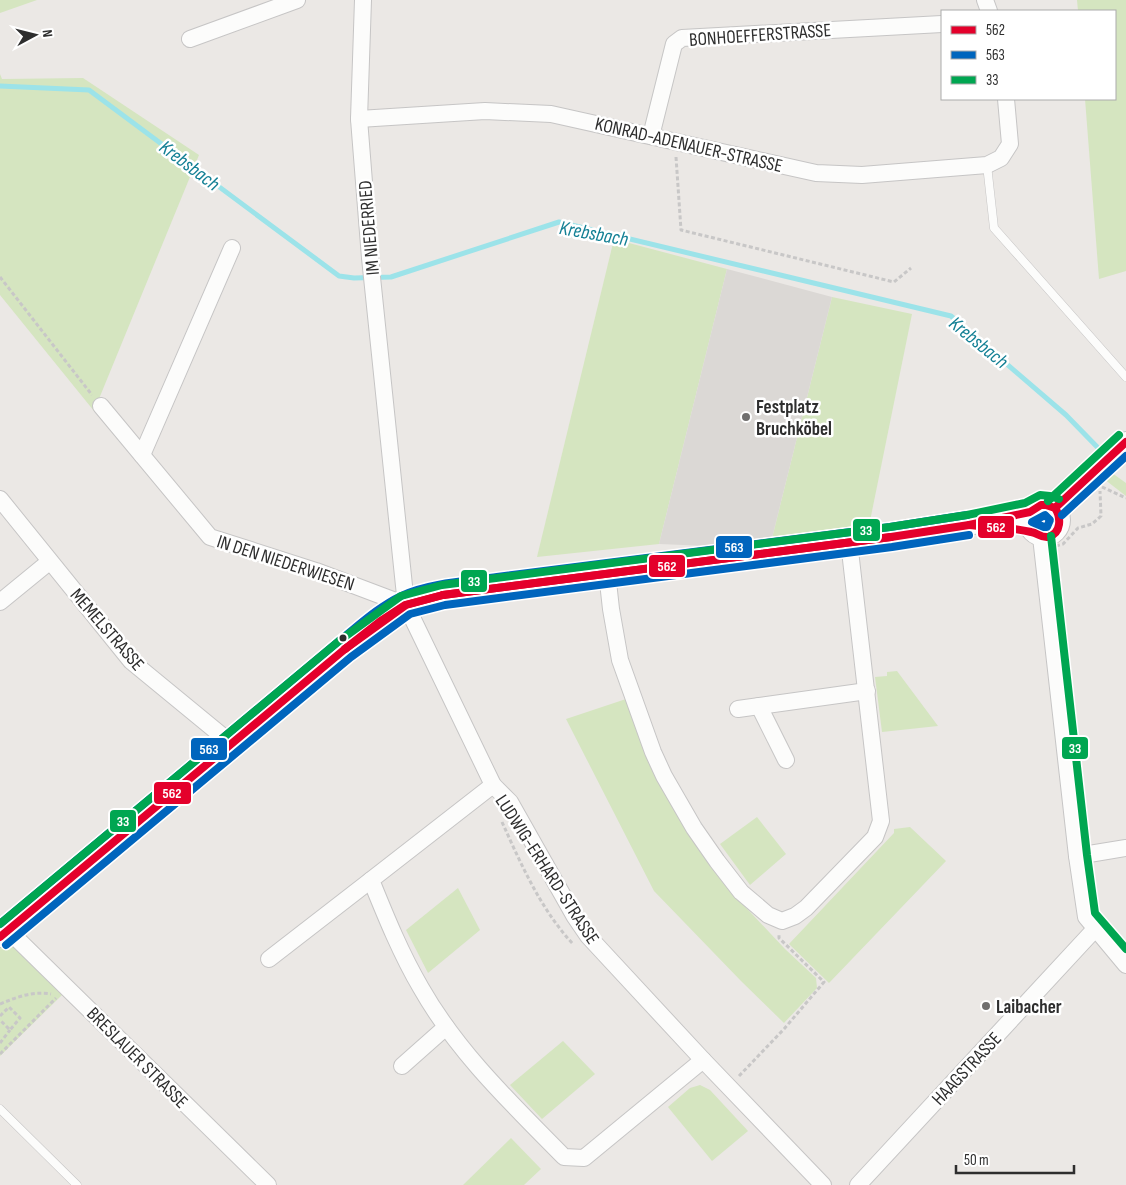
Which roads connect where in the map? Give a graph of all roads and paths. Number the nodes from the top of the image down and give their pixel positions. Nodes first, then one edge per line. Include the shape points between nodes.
1 (298, 0) edge
2 (363, 0) edge
3 (941, 24) edge
4 (190, 39) dead end
5 (1006, 100) edge
6 (358, 119) junction
7 (651, 136) junction
8 (675, 141) junction
9 (987, 164) junction
10 (232, 248) dead end
11 (911, 268) dead end
12 (0, 277) edge
13 (1126, 377) edge
14 (101, 406) joint
15 (1121, 446) edge
16 (142, 455) junction
17 (1097, 477) junction
18 (1108, 490) dead end
19 (1126, 498) edge
20 (0, 499) edge
21 (1054, 508) junction
22 (1030, 512) junction
23 (969, 525) junction
24 (1038, 540) junction
25 (849, 542) junction
26 (49, 562) junction
27 (607, 573) junction
28 (0, 602) edge
29 (406, 605) junction
30 (866, 691) junction
31 (760, 706) junction
32 (738, 709) dead end
33 (232, 744) junction
34 (786, 760) dead end
35 (493, 785) junction
36 (1126, 848) edge
37 (1077, 856) junction
38 (371, 880) junction
39 (782, 921) junction
40 (1096, 929) junction
41 (4, 933) edge
42 (269, 960) dead end
43 (1126, 965) edge
44 (0, 1004) edge
45 (1, 1014) edge
46 (0, 1020) edge
47 (446, 1026) junction
48 (10, 1030) junction
49 (0, 1043) edge
50 (0, 1054) edge
51 (703, 1060) junction
52 (402, 1066) dead end
53 (729, 1087) junction
54 (0, 1109) edge
55 (77, 1185) edge
56 (268, 1185) edge
57 (823, 1185) edge
58 (858, 1185) edge

1 - 4 street
2 - 6 street, IM NIEDERRIED
3 - 7 street, BONHOEFFERSTRASSE via 682,38 674,44
5 - 9 street via 1010,144 1001,158
6 - 7 street, KONRAD-ADENAUER-STRASSE via 485,111 551,114
6 - 29 street, IM NIEDERRIED
7 - 8 street, KONRAD-ADENAUER-STRASSE
8 - 9 street, KONRAD-ADENAUER-STRASSE via 816,173 862,175
8 - 11 path via 680,230 894,282
9 - 13 lane via 994,228
10 - 16 street
12 - 14 path
14 - 16 street, IN DEN NIEDERWIESEN
15 - 17 street
16 - 29 street, IN DEN NIEDERWIESEN via 210,537
17 - 21 street
17 - 24 path via 1101,516 1092,524 1078,528 1063,544
18 - 19 path
20 - 26 street, MEMELSTRASSE
21 - 22 street via 1041,504
21 - 24 street via 1061,518 1058,530
22 - 23 street
22 - 24 street via 1028,526
23 - 24 street via 1012,529
23 - 25 street
24 - 37 street
25 - 27 street
25 - 30 street
26 - 28 street
26 - 33 street, MEMELSTRASSE via 131,661
27 - 29 street via 443,595
27 - 39 street via 620,660 664,776 694,828 735,884 768,915
29 - 33 street via 345,649
29 - 35 street, LUDWIG-ERHARD-STRASSE
30 - 31 street
30 - 39 street via 882,821 875,837 812,901 795,916
31 - 32 street
31 - 34 street
33 - 41 street
35 - 38 street
35 - 51 street, LUDWIG-ERHARD-STRASSE via 510,802 588,936
36 - 37 street
37 - 40 street via 1086,917
38 - 42 street
38 - 47 street via 391,931 421,988
39 - 53 path via 778,938 824,982
40 - 43 street
40 - 58 street, HAAGSTRASSE
41 - 56 street, BRESLAUER STRASSE
44 - 50 path via 24,994 42,992 59,996
45 - 48 path via 9,1007 20,1018
46 - 48 path
47 - 51 street via 483,1074 564,1157 584,1158
47 - 52 street
48 - 49 path
51 - 53 street, LUDWIG-ERHARD-STRASSE
53 - 57 street, LUDWIG-ERHARD-STRASSE
54 - 55 lane

